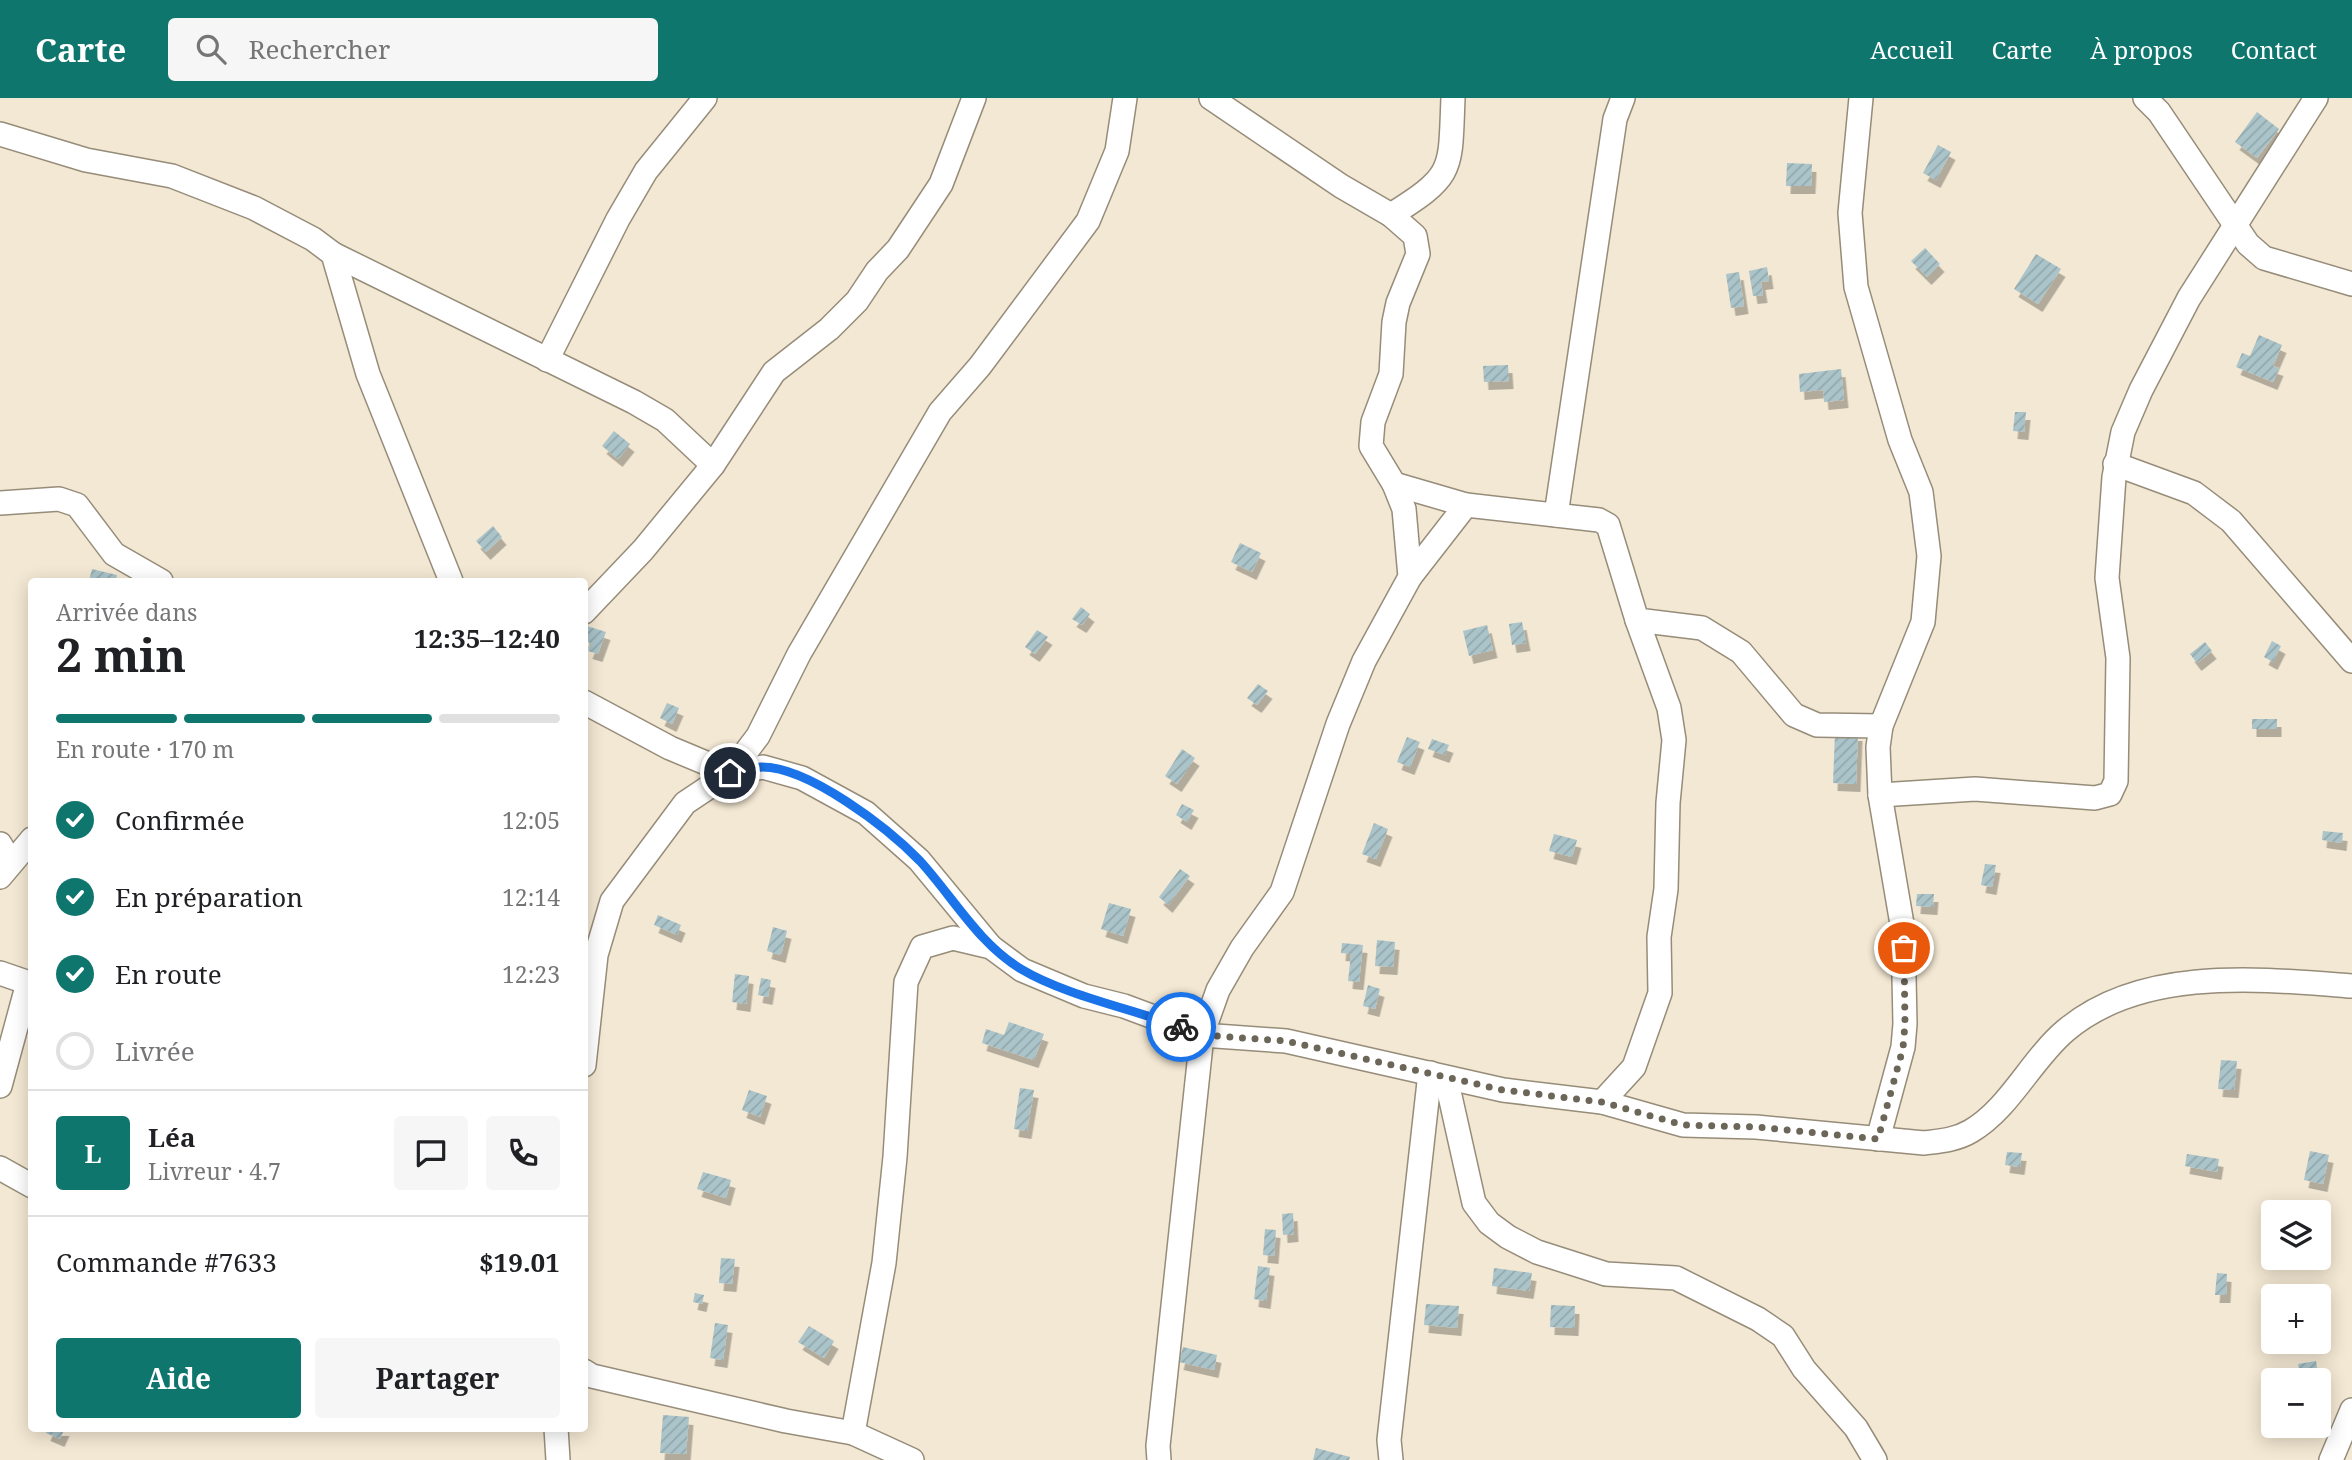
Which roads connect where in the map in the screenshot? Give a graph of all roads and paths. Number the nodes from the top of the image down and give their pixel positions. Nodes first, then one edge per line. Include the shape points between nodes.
1 (705, 98) edge
2 (974, 98) edge
3 (1125, 98) edge
4 (1211, 98) edge
5 (1453, 98) edge
6 (1623, 98) edge
7 (1861, 98) edge
8 (2146, 98) edge
9 (2316, 98) edge
10 (0, 134) edge
11 (1391, 215) junction
12 (2235, 223) junction
13 (333, 254) junction
14 (2352, 284) edge
15 (547, 360) junction
16 (2115, 464) junction
17 (713, 465) junction
18 (1394, 484) junction
19 (0, 503) edge
20 (1466, 505) junction
21 (1556, 515) junction
22 (1410, 577) junction
23 (157, 578) edge
24 (450, 578) edge
25 (588, 608) edge
26 (1637, 620) junction
27 (2352, 662) edge
28 (588, 704) edge
29 (1881, 726) junction
30 (730, 773) junction
31 (1880, 795) junction
32 (28, 842) edge
33 (4, 861) edge
34 (991, 947) junction
35 (0, 972) edge
36 (28, 982) edge
37 (2352, 986) edge
38 (28, 990) edge
39 (588, 1028) edge
40 (1202, 1035) junction
41 (1438, 1075) junction
42 (0, 1086) edge
43 (1602, 1102) junction
44 (1878, 1139) junction
45 (0, 1168) edge
46 (28, 1184) edge
47 (588, 1374) edge
48 (2352, 1410) edge
49 (556, 1432) edge
50 (853, 1433) junction
51 (558, 1460) edge
52 (912, 1460) edge
53 (1159, 1460) edge
54 (1391, 1460) edge
55 (1875, 1460) edge
56 (2331, 1460) edge

1 - 15 street via 646,171
2 - 17 street via 941,184 906,239 857,301 774,372
3 - 30 street via 1117,151 1088,221 940,412 819,618 758,736
4 - 11 street
5 - 11 street via 1451,149 1444,176
6 - 21 street via 1615,119
7 - 29 street via 1850,213 1856,287 1900,440 1921,492 1929,556 1923,622
8 - 12 street
9 - 12 street
10 - 13 street via 86,160 172,176 254,208
11 - 18 street via 1415,236 1418,254 1398,303 1391,374 1373,422 1371,446
12 - 14 street via 2264,258
12 - 16 street via 2141,390
13 - 15 street
13 - 24 street via 368,374
15 - 17 street via 665,420
16 - 27 street via 2194,493 2231,522
16 - 31 street via 2107,578 2118,672 2116,781 2110,794 2095,798 1975,789
17 - 25 street
18 - 20 street
18 - 22 street via 1404,509
19 - 23 street via 59,499 77,505 114,554
20 - 21 street
20 - 22 street
21 - 26 street via 1608,525
22 - 40 street via 1359,673 1338,724 1282,892 1218,990
26 - 29 street via 1702,628 1741,652 1794,715 1817,725
26 - 43 street via 1669,708 1674,740 1666,889 1658,937 1660,993 1634,1067
28 - 30 street via 670,748
29 - 31 street
30 - 34 street via 763,767 802,778 866,813 919,860
30 - 39 street via 685,803 612,901 596,955
31 - 44 street via 1903,930 1905,1024 1903,1048
32 - 33 street
34 - 40 street via 1022,970 1084,996
34 - 50 street via 953,938 922,947 906,982 884,1263
35 - 36 street
37 - 44 street via 2239,978 2153,987 2085,1017 2065,1031 1971,1131 1924,1143
38 - 42 street
40 - 41 street via 1286,1041
40 - 53 street
41 - 43 street via 1503,1090
41 - 54 street via 1390,1427
41 - 55 street via 1474,1203 1489,1223 1537,1252 1606,1274 1676,1278 1758,1319 1783,1336 1804,1369 1856,1428
43 - 44 street via 1683,1125
45 - 46 street
47 - 50 street
48 - 56 street
49 - 51 street
50 - 52 street

